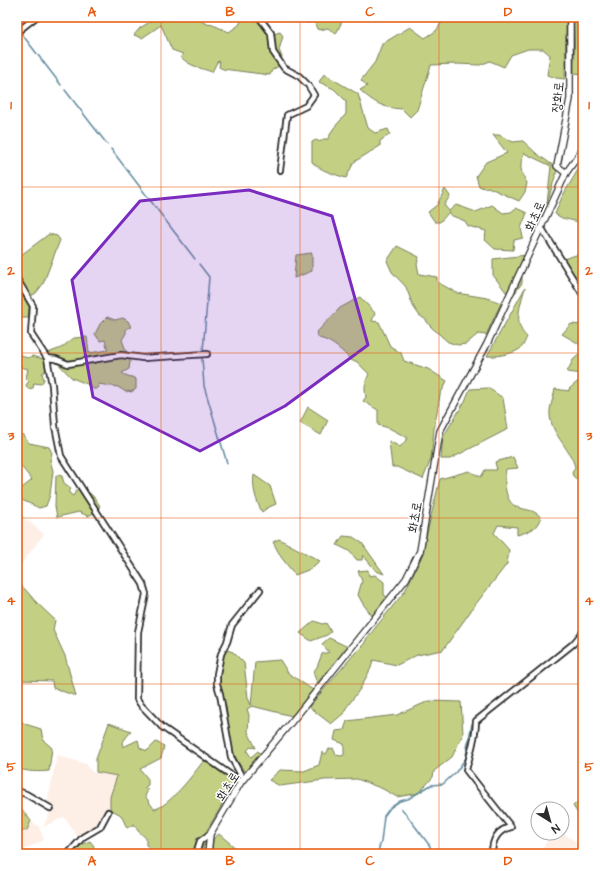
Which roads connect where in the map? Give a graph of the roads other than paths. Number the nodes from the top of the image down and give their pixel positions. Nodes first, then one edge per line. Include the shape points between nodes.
1 (36, 17) edge
2 (259, 17) edge
3 (570, 17) edge
4 (17, 32) edge
5 (583, 149) edge
6 (280, 170) dead end
7 (566, 173) junction
8 (540, 227) junction
9 (17, 278) edge
10 (583, 295) edge
11 (207, 354) dead end
12 (47, 358) junction
13 (260, 590) dead end
14 (583, 632) edge
15 (242, 781) junction
16 (17, 791) edge
17 (50, 808) dead end
18 (108, 812) dead end
19 (210, 834) junction
20 (68, 854) edge
21 (196, 854) edge
22 (208, 854) edge
23 (492, 854) edge

1 - 4 street
2 - 6 street via 271,33 273,52 284,68 299,76 314,95 306,106 287,115
3 - 7 street, 장화로 via 570,99 557,166
5 - 7 street, 화초로
7 - 8 street, 화초로
8 - 10 street
8 - 15 street, 화초로 via 487,344 440,431 420,551 406,579
9 - 12 street via 33,306 31,334
11 - 12 street via 143,358 121,355 68,364
12 - 15 street via 61,456 143,584 146,594 138,632 137,699 162,727
13 - 15 street via 232,625 221,654 217,684 232,757
14 - 23 street via 573,644 476,721 466,770 511,827 498,833
15 - 19 street, 화초로
16 - 17 street
18 - 20 street via 100,827 83,837
19 - 21 street via 200,841
19 - 22 street, 화초로

